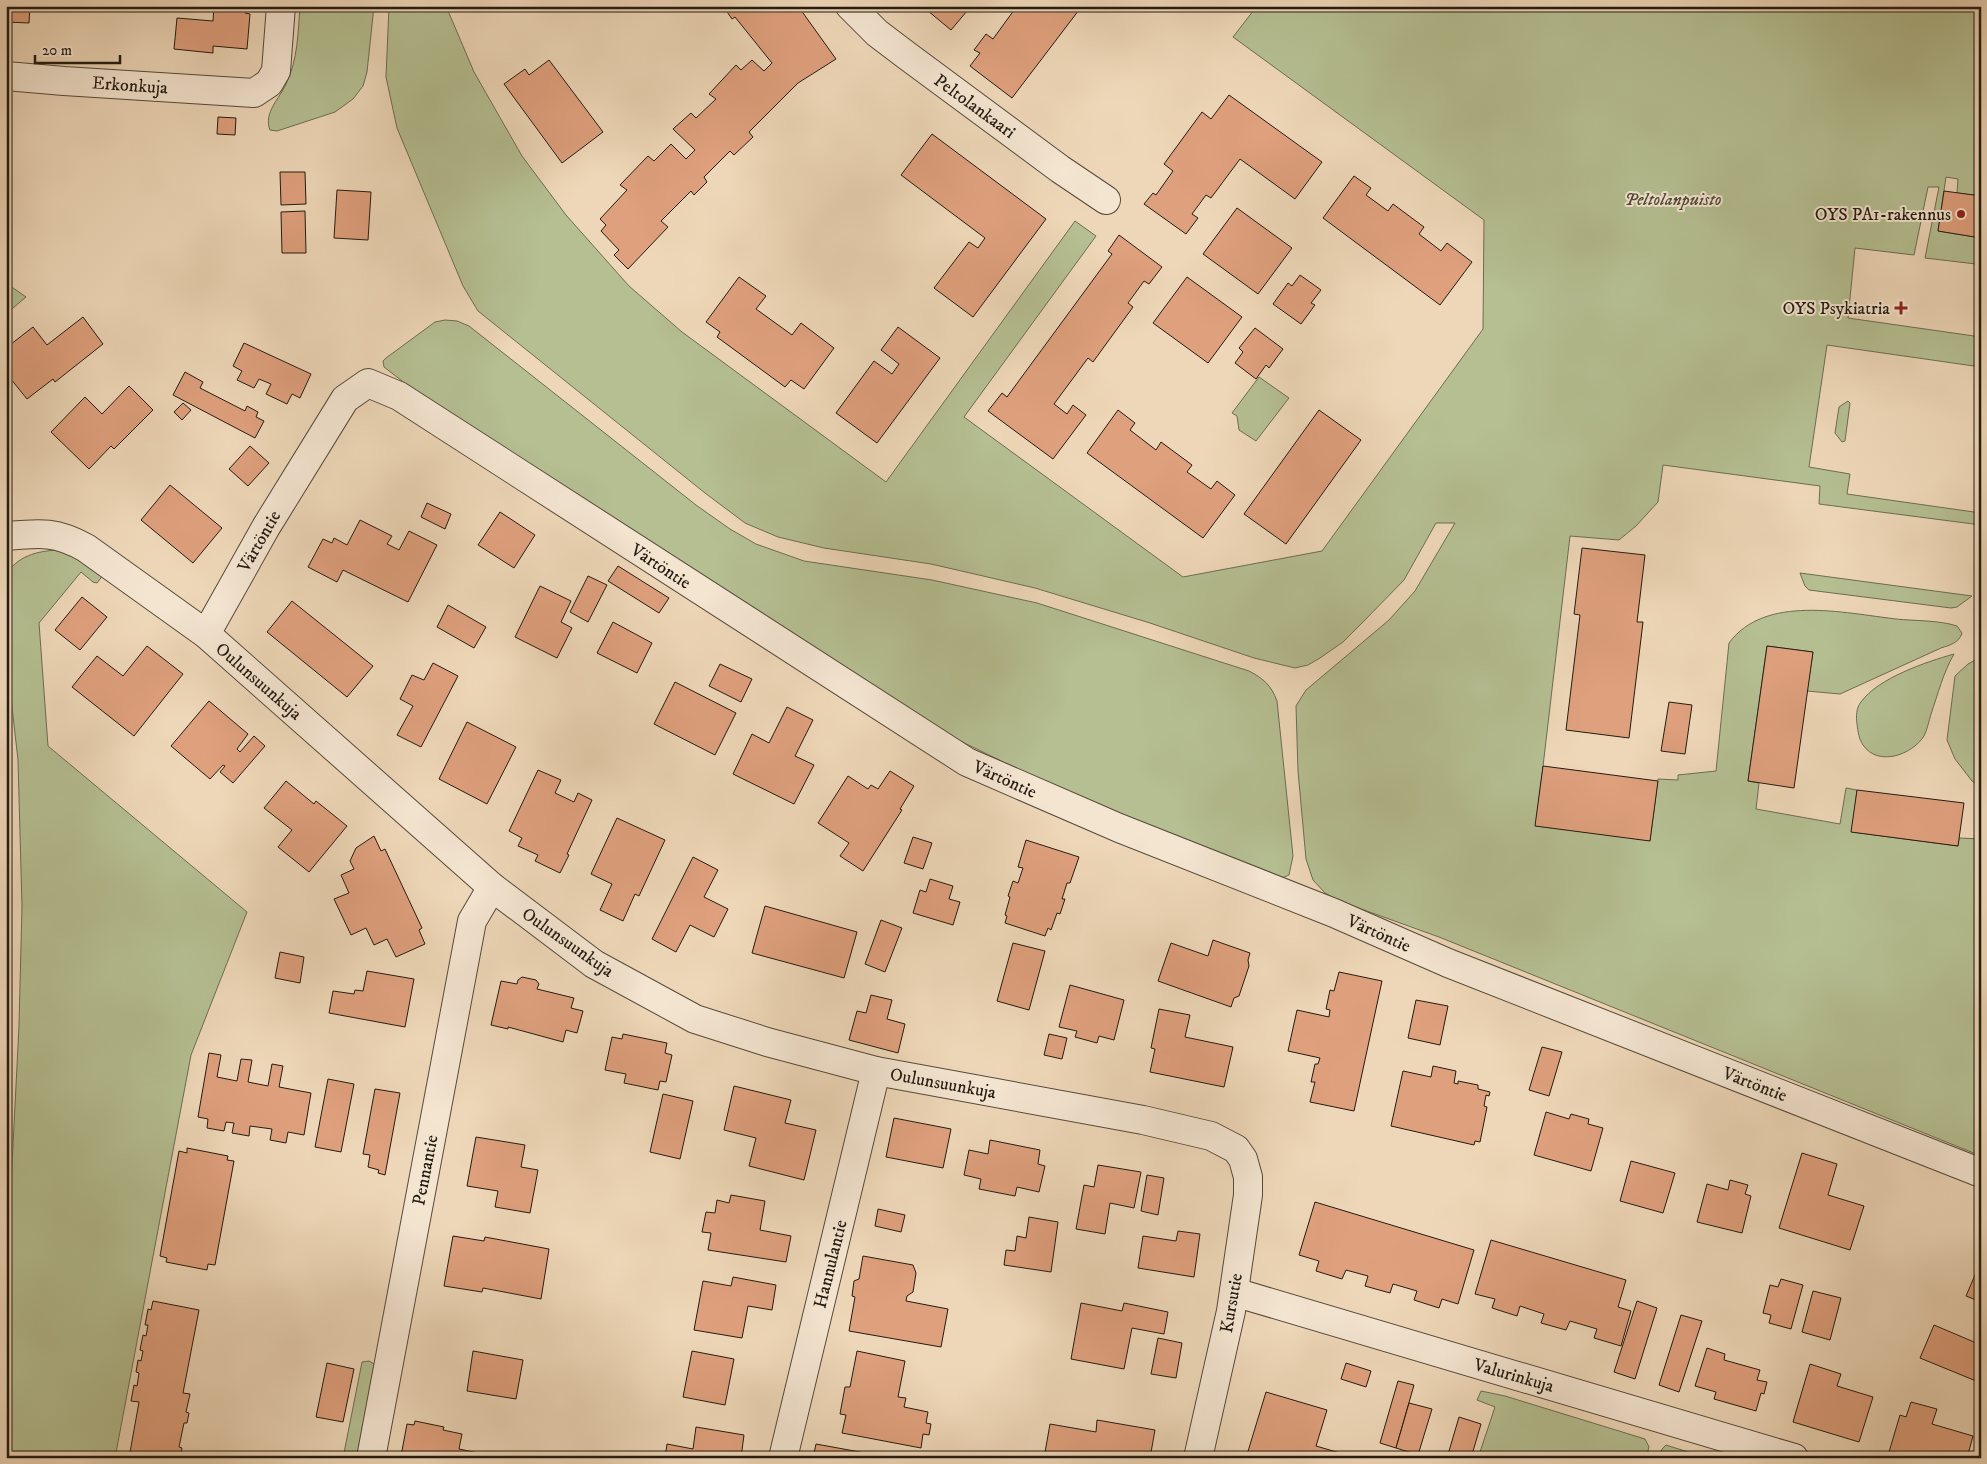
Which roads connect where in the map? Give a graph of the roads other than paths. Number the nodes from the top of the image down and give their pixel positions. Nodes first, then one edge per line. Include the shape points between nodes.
1 (281, 6) edge
2 (850, 6) edge
3 (6, 76) edge
4 (1106, 200) dead end
5 (6, 536) edge
6 (206, 634) junction
7 (492, 887) junction
8 (876, 1071) junction
9 (1236, 1149) joint
10 (1981, 1173) edge
11 (1234, 1292) junction
12 (371, 1458) edge
13 (783, 1458) edge
14 (1198, 1458) edge
15 (1794, 1458) edge

1 - 3 street, Erkonkuja via 276,71 269,83 254,93
2 - 4 street, Peltolankaari via 899,50
5 - 6 street, Oulunsuunkuja via 49,533 69,538
6 - 7 street, Oulunsuunkuja
6 - 10 street, Värtöntie via 266,527 345,399 368,383 399,396 967,762 1119,828 1334,913 1448,964
7 - 8 street, Oulunsuunkuja via 594,964 695,1019
7 - 12 street, Pennantie via 472,921
8 - 9 street, Oulunsuunkuja via 1143,1120 1211,1136
8 - 13 street, Hannulantie
9 - 11 street, Kursutie via 1248,1176 1248,1195
11 - 14 street, Kursutie
11 - 15 street, Valurinkuja

